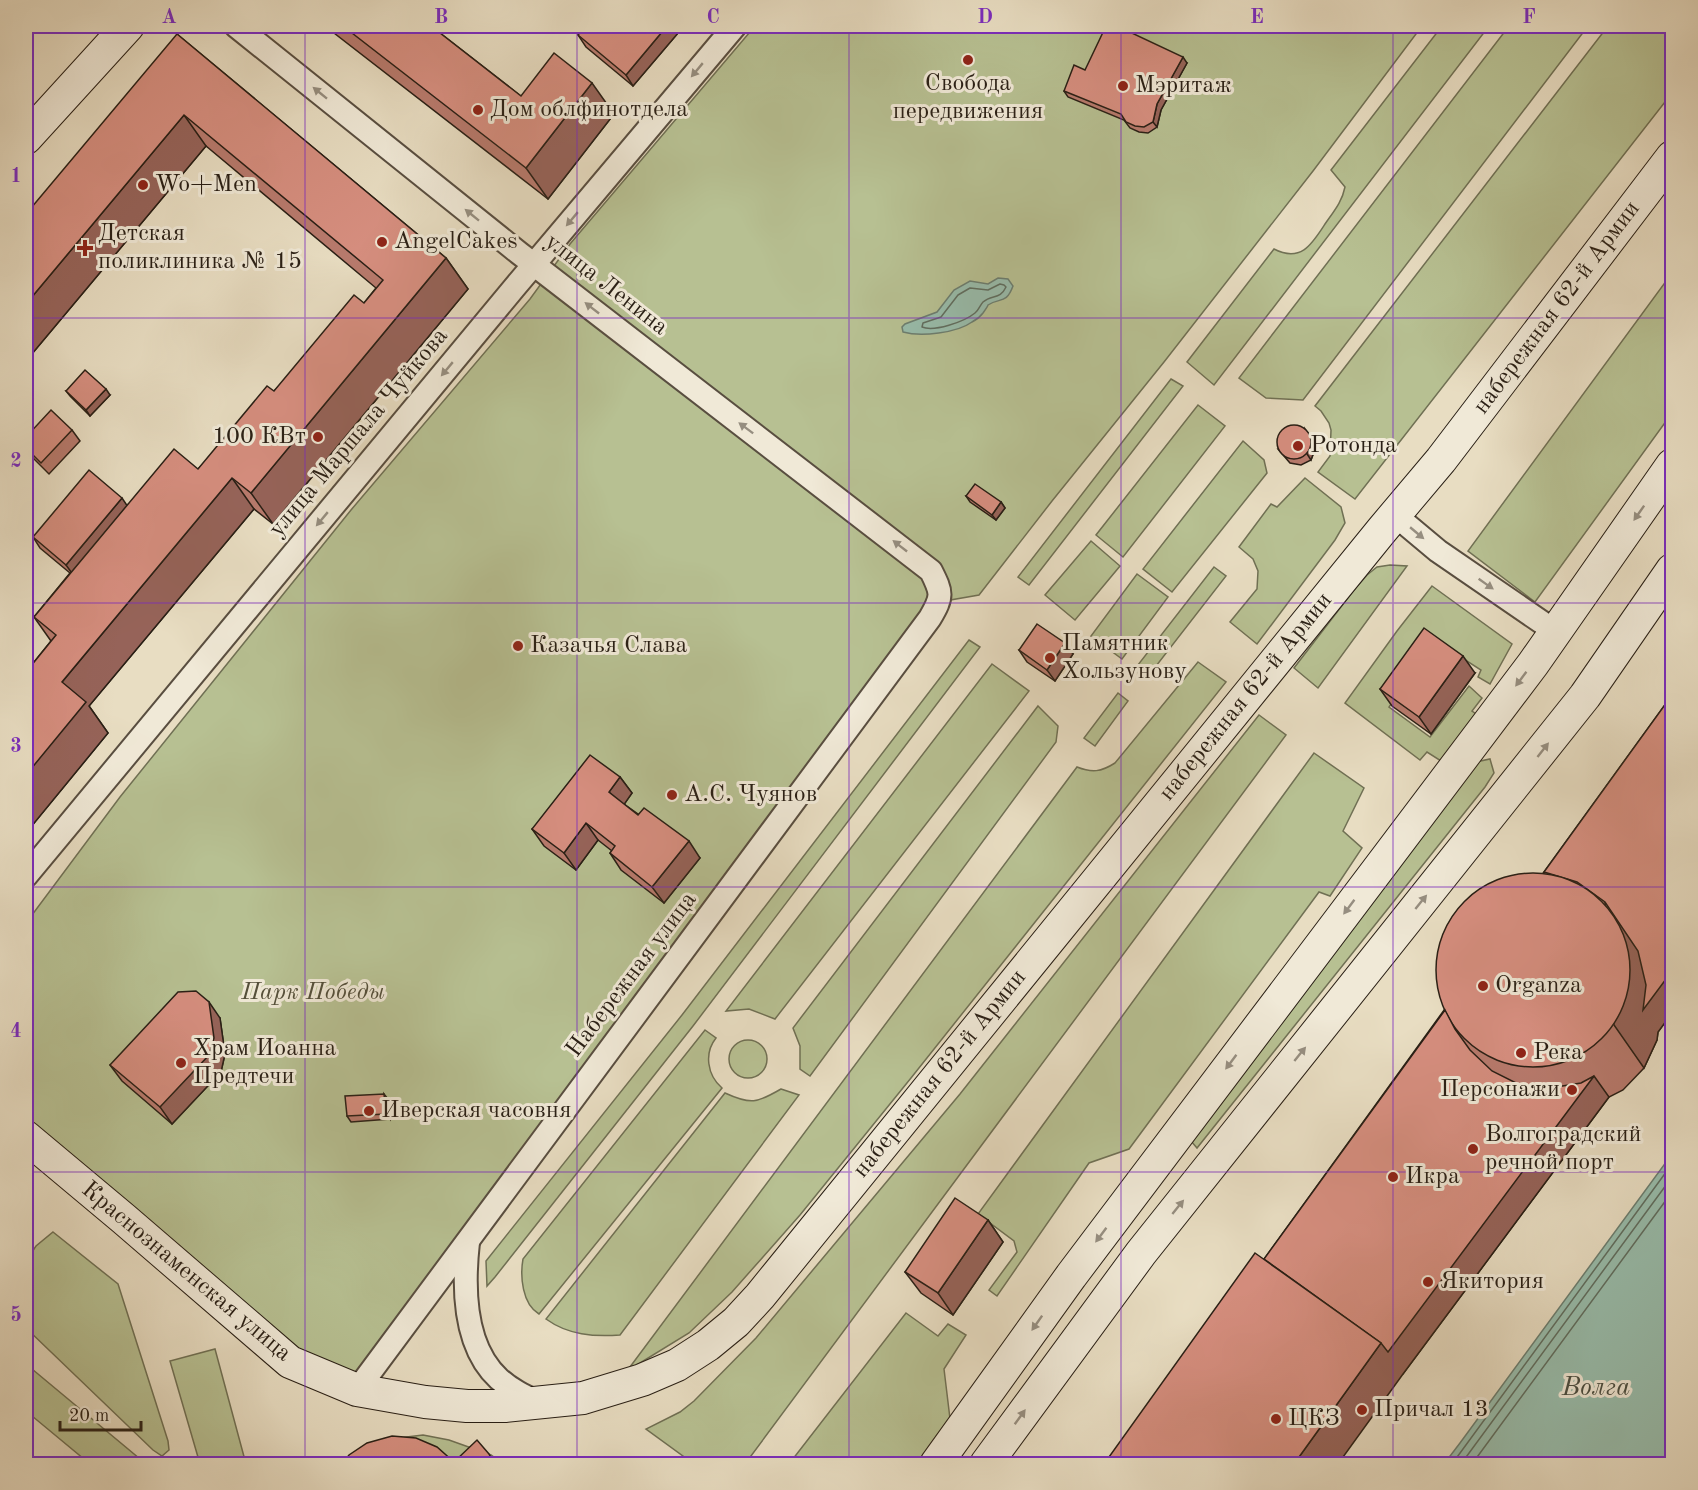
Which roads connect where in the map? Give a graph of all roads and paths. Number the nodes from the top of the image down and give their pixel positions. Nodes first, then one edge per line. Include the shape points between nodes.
1 (128, 26) edge
2 (236, 26) edge
3 (735, 26) edge
4 (26, 138) edge
5 (1672, 157) edge
6 (534, 263) junction
7 (1672, 465) edge
8 (1395, 515) junction
9 (1672, 570) edge
10 (939, 588) joint
11 (1556, 632) junction
12 (26, 876) edge
13 (26, 1137) edge
14 (468, 1241) junction
15 (357, 1390) junction
16 (540, 1403) junction
17 (936, 1464) edge
18 (986, 1464) edge

1 - 4 main road
6 -> 2 street, улица Ленина
3 -> 6 street, улица Маршала Чуйкова
5 - 8 main road, набережная 62-й Армии
10 -> 6 street, улица Ленина via 931,571 917,559
6 -> 12 street, улица Маршала Чуйкова
7 -> 11 main road
8 -> 11 street via 1438,551
8 - 16 main road, набережная 62-й Армии via 736,1322 677,1365 642,1380 583,1398
18 -> 9 main road via 1142,1252 1585,696
10 - 14 street, Набережная улица via 940,601 930,618
11 -> 17 main road via 1071,1276
13 - 15 main road, Краснознаменская улица via 290,1362
14 - 15 street, Набережная улица
14 - 16 street via 468,1304 472,1334 482,1358 498,1378 519,1394
15 - 16 main road, набережная 62-й Армии via 467,1406

